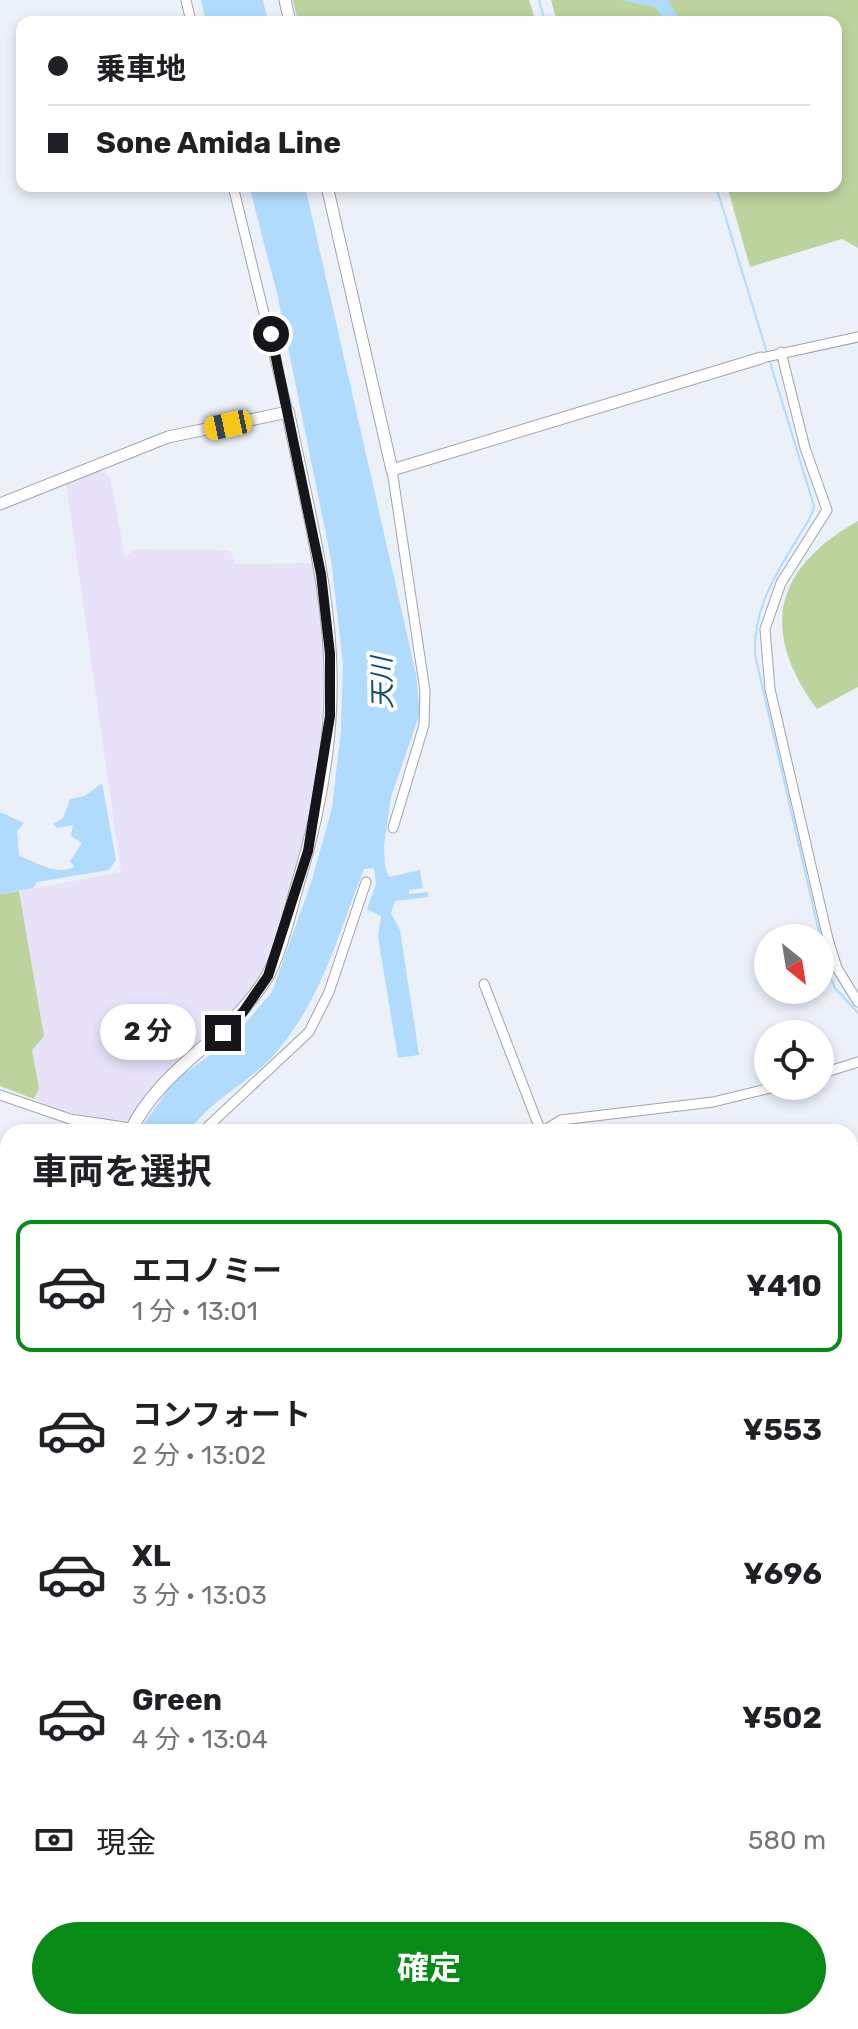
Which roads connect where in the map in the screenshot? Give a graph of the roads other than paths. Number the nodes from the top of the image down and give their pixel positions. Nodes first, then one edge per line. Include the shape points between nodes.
1 (234, 192) edge
2 (328, 192) edge
3 (858, 337) edge
4 (781, 352) junction
5 (761, 358) joint
6 (288, 412) junction
7 (392, 470) junction
8 (0, 504) edge
9 (393, 828) dead end
10 (366, 882) dead end
11 (484, 984) dead end
12 (858, 1002) edge
13 (858, 1062) edge
14 (834, 1070) edge
15 (754, 1092) edge
16 (0, 1095) edge
17 (98, 1124) edge
18 (135, 1124) edge
19 (211, 1124) edge
20 (538, 1124) edge
21 (554, 1124) edge
22 (0, 1472) edge
23 (0, 1483) edge

1 - 6 street
2 - 7 street
3 - 4 street
4 - 5 street
4 - 12 street via 827,510 768,613 770,689 828,939 837,968
5 - 7 street
6 - 8 street via 168,437
6 - 18 main road via 321,574 330,654 330,716 308,851 268,976 223,1033 163,1081
7 - 9 street via 425,691 424,725
10 - 19 street via 329,992 309,1032
11 - 20 street
13 - 14 street
15 - 21 street
16 - 17 street
22 - 23 street

